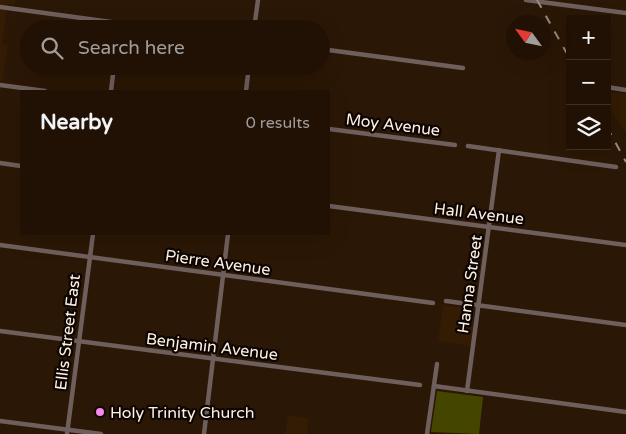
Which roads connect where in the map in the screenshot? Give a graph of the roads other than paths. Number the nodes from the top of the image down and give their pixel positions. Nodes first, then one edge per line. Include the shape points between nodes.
1 (258, 0) edge
2 (526, 0) edge
3 (0, 7) edge
4 (626, 13) edge
5 (81, 20) edge
6 (255, 20) edge
7 (330, 50) edge
8 (463, 68) dead end
9 (113, 75) edge
10 (248, 75) edge
11 (0, 85) edge
12 (611, 88) edge
13 (38, 90) edge
14 (111, 90) edge
15 (246, 90) edge
16 (626, 90) edge
17 (330, 129) edge
18 (454, 145) dead end
19 (468, 146) dead end
20 (499, 150) junction
21 (0, 163) edge
22 (20, 166) edge
23 (616, 167) dead end
24 (330, 206) edge
25 (489, 227) junction
26 (93, 235) edge
27 (228, 235) edge
28 (0, 245) edge
29 (626, 245) edge
30 (90, 257) junction
31 (223, 275) junction
32 (446, 301) dead end
33 (433, 303) dead end
34 (479, 305) junction
35 (626, 325) edge
36 (0, 331) edge
37 (79, 341) junction
38 (212, 359) junction
39 (437, 364) dead end
40 (420, 385) dead end
41 (434, 386) junction
42 (468, 391) junction
43 (626, 412) edge
44 (0, 420) edge
45 (67, 432) edge
46 (101, 434) edge
47 (204, 434) edge
48 (427, 434) edge

1 - 6 street
2 - 4 street
3 - 5 street
7 - 8 street
9 - 14 street
10 - 15 street
11 - 13 street
12 - 16 street
17 - 18 street, Moy Avenue
19 - 20 street
20 - 23 street
20 - 25 street, Hanna Street
21 - 22 street
24 - 25 street, Hall Avenue
25 - 29 street, Hall Avenue
25 - 34 street, Hanna Street
26 - 30 street, Ellis Street East
27 - 31 street
28 - 30 street, Pierre Avenue
30 - 31 street, Pierre Avenue
30 - 37 street, Ellis Street East
31 - 33 street, Pierre Avenue
31 - 38 street
32 - 34 street
34 - 35 street
34 - 42 street, Hanna Street
36 - 37 street, Benjamin Avenue
37 - 38 street, Benjamin Avenue
37 - 45 street, Ellis Street East
38 - 40 street, Benjamin Avenue
38 - 47 street
39 - 41 street
41 - 42 street
41 - 48 street
42 - 43 street
44 - 45 street
45 - 46 street

